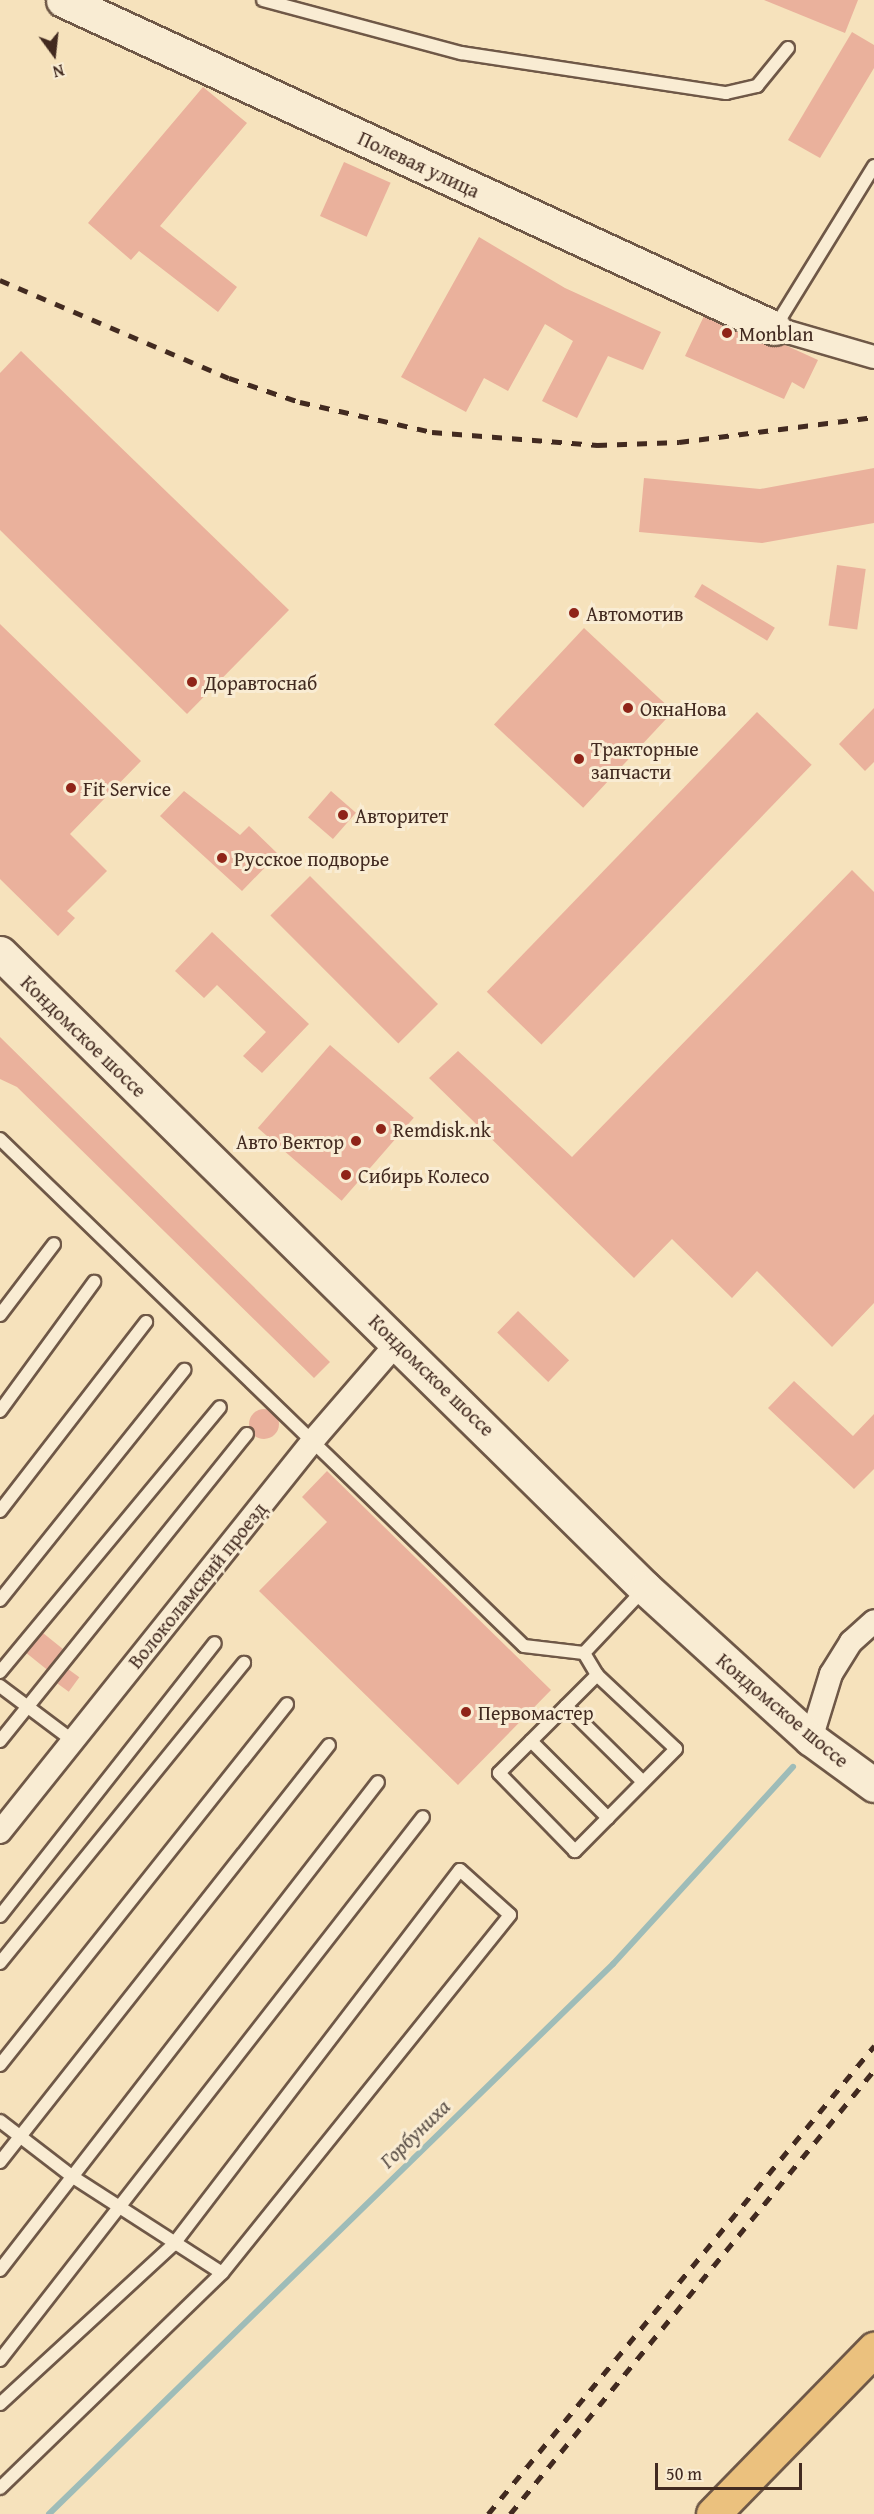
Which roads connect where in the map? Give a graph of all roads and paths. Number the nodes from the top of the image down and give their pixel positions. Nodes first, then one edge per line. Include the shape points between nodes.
1 (63, 0) edge
2 (263, 0) edge
3 (788, 48) dead end
4 (874, 166) edge
5 (774, 328) junction
6 (874, 357) edge
7 (0, 953) edge
8 (0, 1139) edge
9 (54, 1244) dead end
10 (94, 1282) dead end
11 (0, 1316) edge
12 (146, 1322) dead end
13 (398, 1342) junction
14 (184, 1370) dead end
15 (220, 1407) dead end
16 (0, 1411) edge
17 (247, 1434) dead end
18 (315, 1438) junction
19 (0, 1511) edge
20 (645, 1588) junction
21 (0, 1600) edge
22 (874, 1621) edge
23 (215, 1643) dead end
24 (584, 1653) junction
25 (244, 1663) dead end
26 (0, 1672) edge
27 (597, 1675) junction
28 (0, 1686) edge
29 (287, 1704) dead end
30 (27, 1706) junction
31 (566, 1706) junction
32 (811, 1739) junction
33 (72, 1740) junction
34 (0, 1741) edge
35 (531, 1741) junction
36 (329, 1745) dead end
37 (378, 1782) dead end
38 (643, 1782) junction
39 (874, 1785) edge
40 (423, 1817) dead end
41 (608, 1818) junction
42 (0, 1832) edge
43 (0, 1916) edge
44 (0, 1963) edge
45 (0, 2065) edge
46 (0, 2121) edge
47 (19, 2137) junction
48 (0, 2162) edge
49 (73, 2177) junction
50 (121, 2208) junction
51 (173, 2245) junction
52 (0, 2270) edge
53 (222, 2273) junction
54 (874, 2349) edge
55 (0, 2360) edge
56 (0, 2404) edge
57 (0, 2488) edge
58 (713, 2514) edge

1 - 5 street, Полевая улица
2 - 3 lane via 461,52 726,93 757,86
4 - 5 lane
5 - 6 street
7 - 13 street, Кондомское шоссе
8 - 18 lane
9 - 11 lane
10 - 16 lane
12 - 19 lane
13 - 18 street, Волоколамский проезд
13 - 20 street, Кондомское шоссе
14 - 21 lane
15 - 26 lane
17 - 30 lane
18 - 24 lane via 524,1646
18 - 33 street, Волоколамский проезд
20 - 24 lane
20 - 32 street, Кондомское шоссе
22 - 32 street via 850,1642 831,1674
23 - 43 lane
24 - 27 lane
25 - 44 lane
27 - 31 lane
27 - 38 lane via 676,1749
28 - 30 lane
29 - 45 lane
30 - 33 lane
30 - 34 lane
31 - 35 lane
31 - 38 lane
32 - 39 street, Кондомское шоссе
33 - 42 street, Волоколамский проезд
35 - 41 lane
35 - 41 lane via 499,1773 575,1851
36 - 47 lane
37 - 49 lane
38 - 41 lane
40 - 50 lane
46 - 47 lane
47 - 48 lane
47 - 49 lane
49 - 50 lane
49 - 52 lane
50 - 51 lane
50 - 55 lane
51 - 53 lane
51 - 53 lane via 460,1870 510,1915
51 - 56 lane
53 - 57 lane
54 - 58 main road

